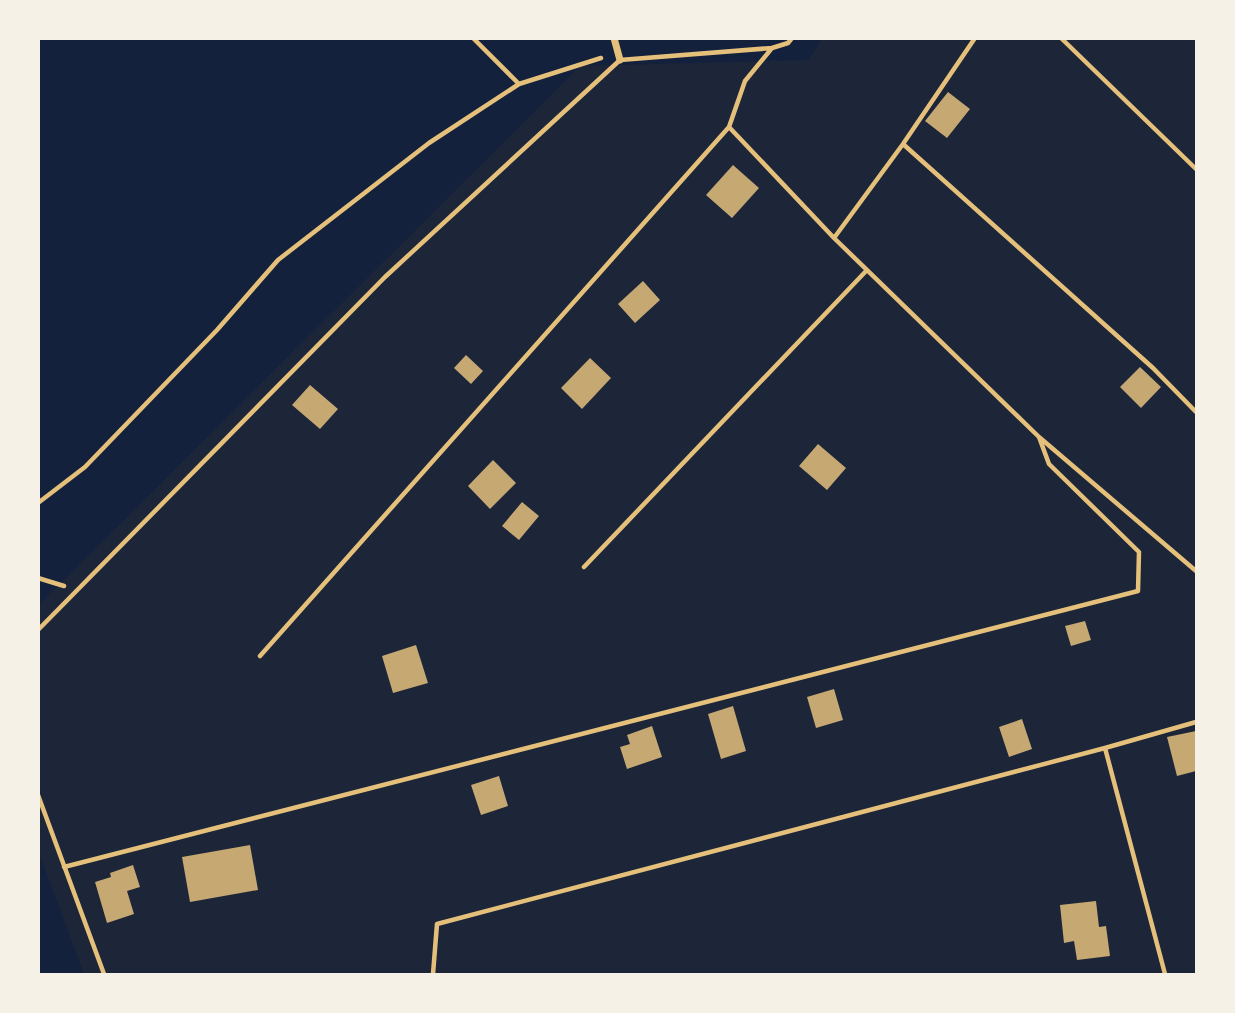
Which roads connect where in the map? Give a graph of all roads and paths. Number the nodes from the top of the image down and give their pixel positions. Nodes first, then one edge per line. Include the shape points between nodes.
1 (473, 38) edge
2 (614, 38) edge
3 (792, 38) edge
4 (975, 38) edge
5 (1061, 38) edge
6 (772, 48) junction
7 (620, 60) junction
8 (519, 84) junction
9 (729, 127) junction
10 (903, 144) junction
11 (1196, 169) edge
12 (834, 238) junction
13 (867, 270) junction
14 (1196, 412) edge
15 (1039, 437) junction
16 (38, 503) edge
17 (584, 567) dead end
18 (1196, 571) edge
19 (38, 578) edge
20 (82, 584) junction
21 (38, 630) edge
22 (260, 656) dead end
23 (1196, 722) edge
24 (1105, 748) junction
25 (38, 795) edge
26 (64, 867) junction
27 (104, 975) edge
28 (433, 975) edge
29 (1165, 975) edge

1 - 8 path
2 - 7 street
3 - 6 lane
4 - 10 lane
5 - 11 lane
6 - 7 lane
6 - 9 lane via 745,81
7 - 8 path via 600,58
7 - 20 lane via 385,277
8 - 16 path via 429,143 278,260 85,467
9 - 12 lane
9 - 22 lane
10 - 12 lane
10 - 14 lane
12 - 13 lane
13 - 15 lane
13 - 17 lane
15 - 18 lane
15 - 26 lane via 1049,464 1139,552 1138,591
19 - 20 path via 68,587
20 - 21 lane
23 - 24 lane
24 - 28 lane via 437,924
24 - 29 lane
25 - 26 lane
26 - 27 lane

